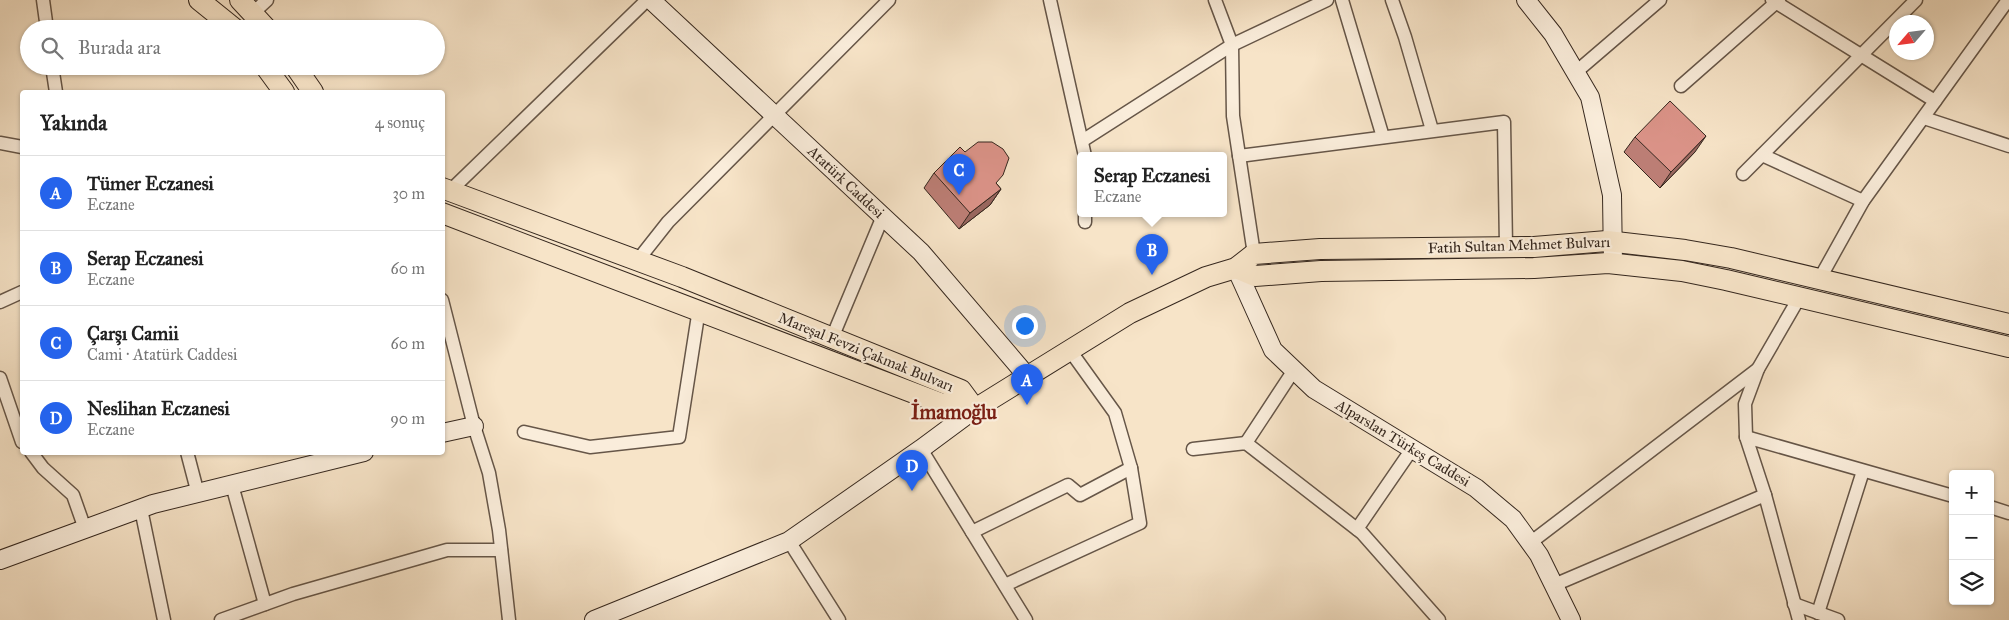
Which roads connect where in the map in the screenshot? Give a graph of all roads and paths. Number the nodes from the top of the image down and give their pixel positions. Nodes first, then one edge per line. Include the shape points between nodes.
1 (43, 0) edge
2 (199, 0) edge
3 (647, 0) edge
4 (651, 0) edge
5 (889, 0) edge
6 (1050, 0) edge
7 (1215, 0) edge
8 (1327, 0) edge
9 (1342, 0) edge
10 (1392, 0) edge
11 (1526, 0) edge
12 (1660, 0) edge
13 (1916, 0) edge
14 (2008, 0) edge
15 (1776, 1) edge
16 (253, 4) edge
17 (46, 20) edge
18 (224, 20) edge
19 (262, 20) edge
20 (1232, 45) junction
21 (1860, 54) junction
22 (1576, 72) junction
23 (53, 75) edge
24 (272, 75) edge
25 (301, 75) edge
26 (1681, 86) dead end
27 (56, 90) edge
28 (283, 90) edge
29 (312, 90) edge
30 (1935, 101) junction
31 (776, 116) junction
32 (1924, 118) junction
33 (1432, 130) junction
34 (1383, 137) junction
35 (1082, 141) junction
36 (0, 143) edge
37 (2009, 146) edge
38 (20, 147) edge
39 (1084, 152) edge
40 (1762, 155) junction
41 (1239, 156) junction
42 (1743, 174) dead end
43 (446, 189) edge
44 (1863, 201) junction
45 (445, 214) edge
46 (883, 216) junction
47 (1613, 242) junction
48 (1506, 247) junction
49 (1254, 254) junction
50 (638, 260) junction
51 (1613, 264) junction
52 (1236, 268) junction
53 (1819, 280) junction
54 (20, 293) edge
55 (1799, 298) junction
56 (0, 302) edge
57 (699, 309) junction
58 (445, 312) edge
59 (2009, 324) edge
60 (832, 338) junction
61 (1076, 345) junction
62 (2009, 347) edge
63 (1758, 369) junction
64 (1294, 370) junction
65 (1027, 376) junction
66 (0, 378) edge
67 (975, 409) junction
68 (474, 426) junction
69 (445, 432) edge
70 (524, 432) dead end
71 (20, 436) edge
72 (1746, 437) junction
73 (1246, 444) junction
74 (921, 449) junction
75 (1193, 449) dead end
76 (1412, 449) junction
77 (33, 455) edge
78 (188, 455) edge
79 (352, 455) edge
80 (1131, 468) junction
81 (1863, 471) junction
82 (232, 485) junction
83 (198, 494) junction
84 (1766, 495) junction
85 (1949, 495) edge
86 (1994, 508) edge
87 (141, 509) junction
88 (2009, 513) edge
89 (85, 529) junction
90 (1357, 529) junction
91 (972, 532) junction
92 (789, 541) junction
93 (1530, 543) junction
94 (501, 550) junction
95 (0, 560) edge
96 (1554, 585) junction
97 (1005, 586) junction
98 (265, 604) junction
99 (1794, 604) junction
100 (1818, 613) junction
101 (164, 620) edge
102 (221, 620) edge
103 (509, 620) edge
104 (594, 620) edge
105 (839, 620) edge
106 (1026, 620) edge
107 (1439, 620) edge
108 (1571, 620) edge
109 (1799, 620) edge
110 (1838, 620) edge

1 - 17 street
2 - 18 main road
3 - 43 street
4 - 31 street, Atatürk Caddesi
5 - 31 street
6 - 35 street
7 - 20 street
8 - 20 street
9 - 34 street
10 - 33 street
11 - 22 street via 1553,34
12 - 22 street
13 - 21 street
14 - 30 street
15 - 21 street
15 - 26 street
16 - 19 main road
20 - 35 street
20 - 41 street via 1233,116
21 - 30 street
21 - 40 street
22 - 47 street via 1590,97 1612,196
23 - 27 street
24 - 28 main road
25 - 29 main road
30 - 32 street
31 - 46 street, Atatürk Caddesi
31 - 50 street via 668,222
32 - 37 street
32 - 44 street
33 - 34 street
33 - 48 street via 1504,122
34 - 41 street
35 - 39 street
36 - 38 street
40 - 42 street
40 - 44 street
41 - 49 street
43 - 50 main road, Mareşal Fevzi Çakmak Bulvarı
44 - 53 street
45 - 57 main road, Mareşal Fevzi Çakmak Bulvarı
46 - 60 street
46 - 65 street, Atatürk Caddesi via 921,252
47 - 48 main road, Fatih Sultan Mehmet Bulvarı
47 - 51 street
47 - 53 main road, Fatih Sultan Mehmet Bulvarı via 1685,250
48 - 49 main road, Fatih Sultan Mehmet Bulvarı via 1320,249
49 - 52 main road
50 - 60 main road, Mareşal Fevzi Çakmak Bulvarı
51 - 52 main road, Fatih Sultan Mehmet Bulvarı via 1321,271 1255,276
51 - 55 main road, Fatih Sultan Mehmet Bulvarı via 1682,272
52 - 61 main road via 1130,312
52 - 64 street, Alparslan Türkeş Caddesi via 1273,350
53 - 59 main road, Fatih Sultan Mehmet Bulvarı
54 - 56 street
55 - 62 main road, Fatih Sultan Mehmet Bulvarı
55 - 63 street
57 - 67 main road, Mareşal Fevzi Çakmak Bulvarı via 940,403
57 - 70 street via 679,437 590,447
58 - 68 street
60 - 67 main road, Mareşal Fevzi Çakmak Bulvarı via 961,390
61 - 65 main road
61 - 80 street via 1115,413
63 - 72 street via 1745,404
63 - 93 street
64 - 73 street
64 - 76 street, Alparslan Türkeş Caddesi via 1314,389
65 - 67 main road
66 - 71 street
67 - 74 street
68 - 69 street
68 - 94 street via 488,473
72 - 81 street
72 - 84 street
73 - 75 street
73 - 90 street
74 - 91 street
74 - 92 street
76 - 90 street
76 - 93 street, Alparslan Türkeş Caddesi via 1476,488 1513,519
77 - 89 street via 73,495
78 - 83 street
79 - 82 street
80 - 91 street via 1080,495 1068,486
80 - 97 street via 1140,523
81 - 85 street
81 - 100 street
82 - 83 street
82 - 98 street
83 - 87 street
84 - 96 street
84 - 99 street
86 - 88 street
87 - 89 street
87 - 101 street
89 - 95 street
90 - 107 street
91 - 97 street
92 - 104 street
92 - 105 street
93 - 96 street, Alparslan Türkeş Caddesi
94 - 98 street via 447,550
94 - 103 street
96 - 108 street, Alparslan Türkeş Caddesi
97 - 106 street
98 - 102 street
99 - 100 street
99 - 109 street
100 - 110 street

